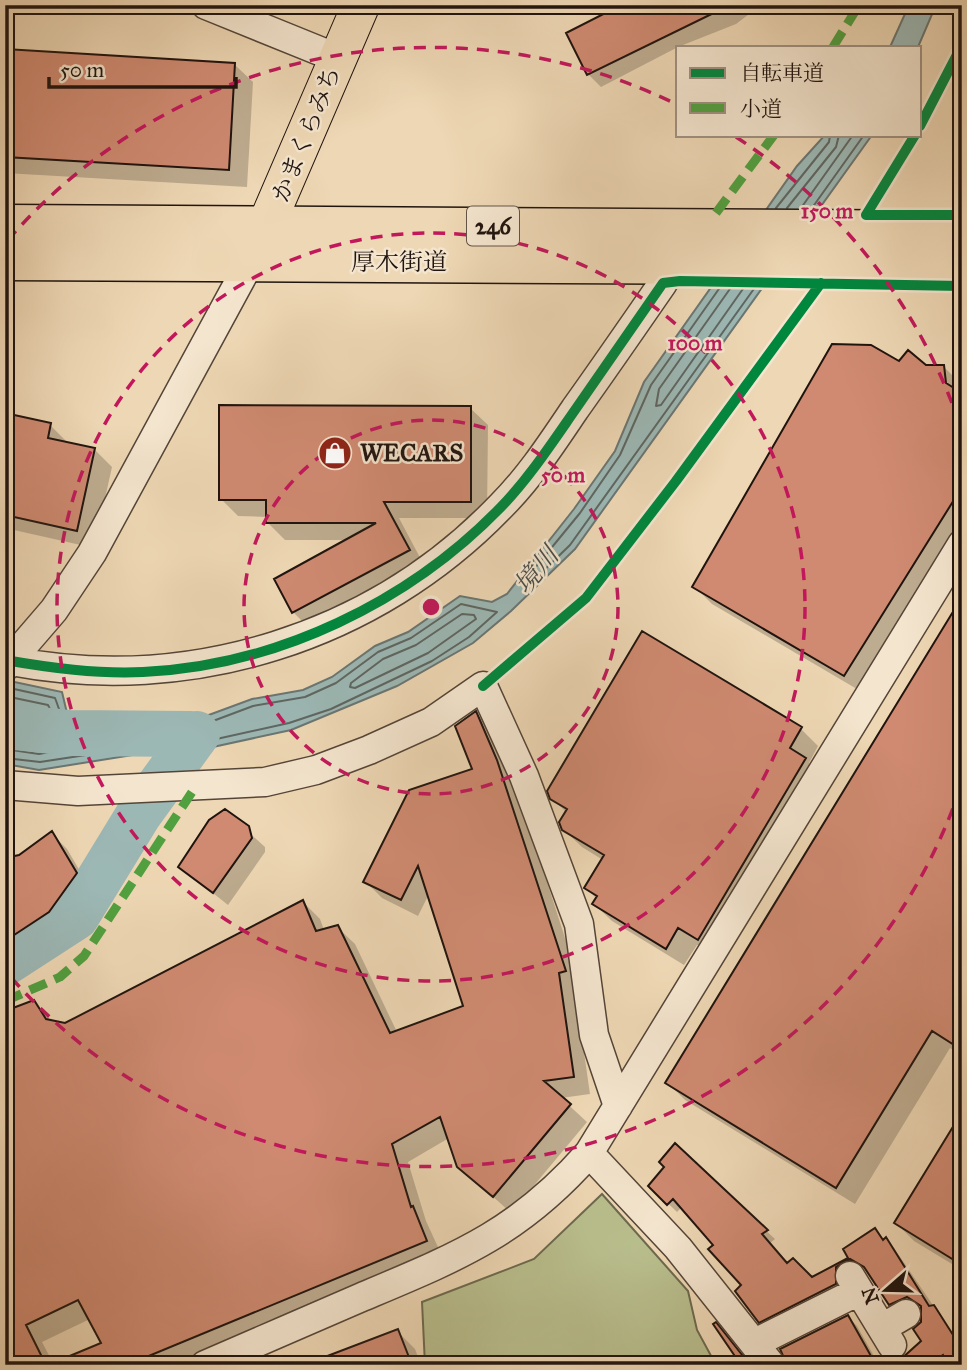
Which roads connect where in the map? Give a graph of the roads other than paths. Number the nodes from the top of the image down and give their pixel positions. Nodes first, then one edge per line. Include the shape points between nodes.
1 (206, 5) edge
2 (361, 5) edge
3 (337, 58) junction
4 (5, 213) edge
5 (5, 223) edge
6 (269, 224) junction
7 (962, 230) edge
8 (122, 241) junction
9 (5, 261) edge
10 (250, 262) junction
11 (962, 266) edge
12 (5, 273) edge
13 (678, 273) junction
14 (962, 544) edge
15 (8, 664) edge
16 (5, 785) edge
17 (618, 1106) junction
18 (589, 1153) junction
19 (906, 1314) dead end
20 (763, 1354) edge
21 (205, 1365) edge

1 - 3 street
2 - 3 main road, かまくらみち
3 - 6 main road, かまくらみち
4 - 8 highway, 246
5 - 8 highway, 厚木街道 / 246
6 - 7 highway, 厚木街道 / 246
6 - 8 highway, 厚木街道 / 246
6 - 10 main road, かまくらみち
8 - 9 highway, 厚木街道 / 246
8 - 10 highway, 厚木街道 / 246
8 - 12 highway, 246
10 - 13 highway, 厚木街道 / 246
10 - 15 street via 92,553 54,610
11 - 13 highway, 厚木街道 / 246 via 821,264
13 - 15 street via 502,506 454,550 361,612 295,640 180,667 104,672
14 - 17 street
16 - 17 street via 78,792 265,782 316,771 431,722 483,686 524,776 579,924 593,1035
17 - 18 street
18 - 20 street via 678,1248
18 - 21 street via 531,1210 464,1254
19 - 20 street via 887,1337 855,1283

